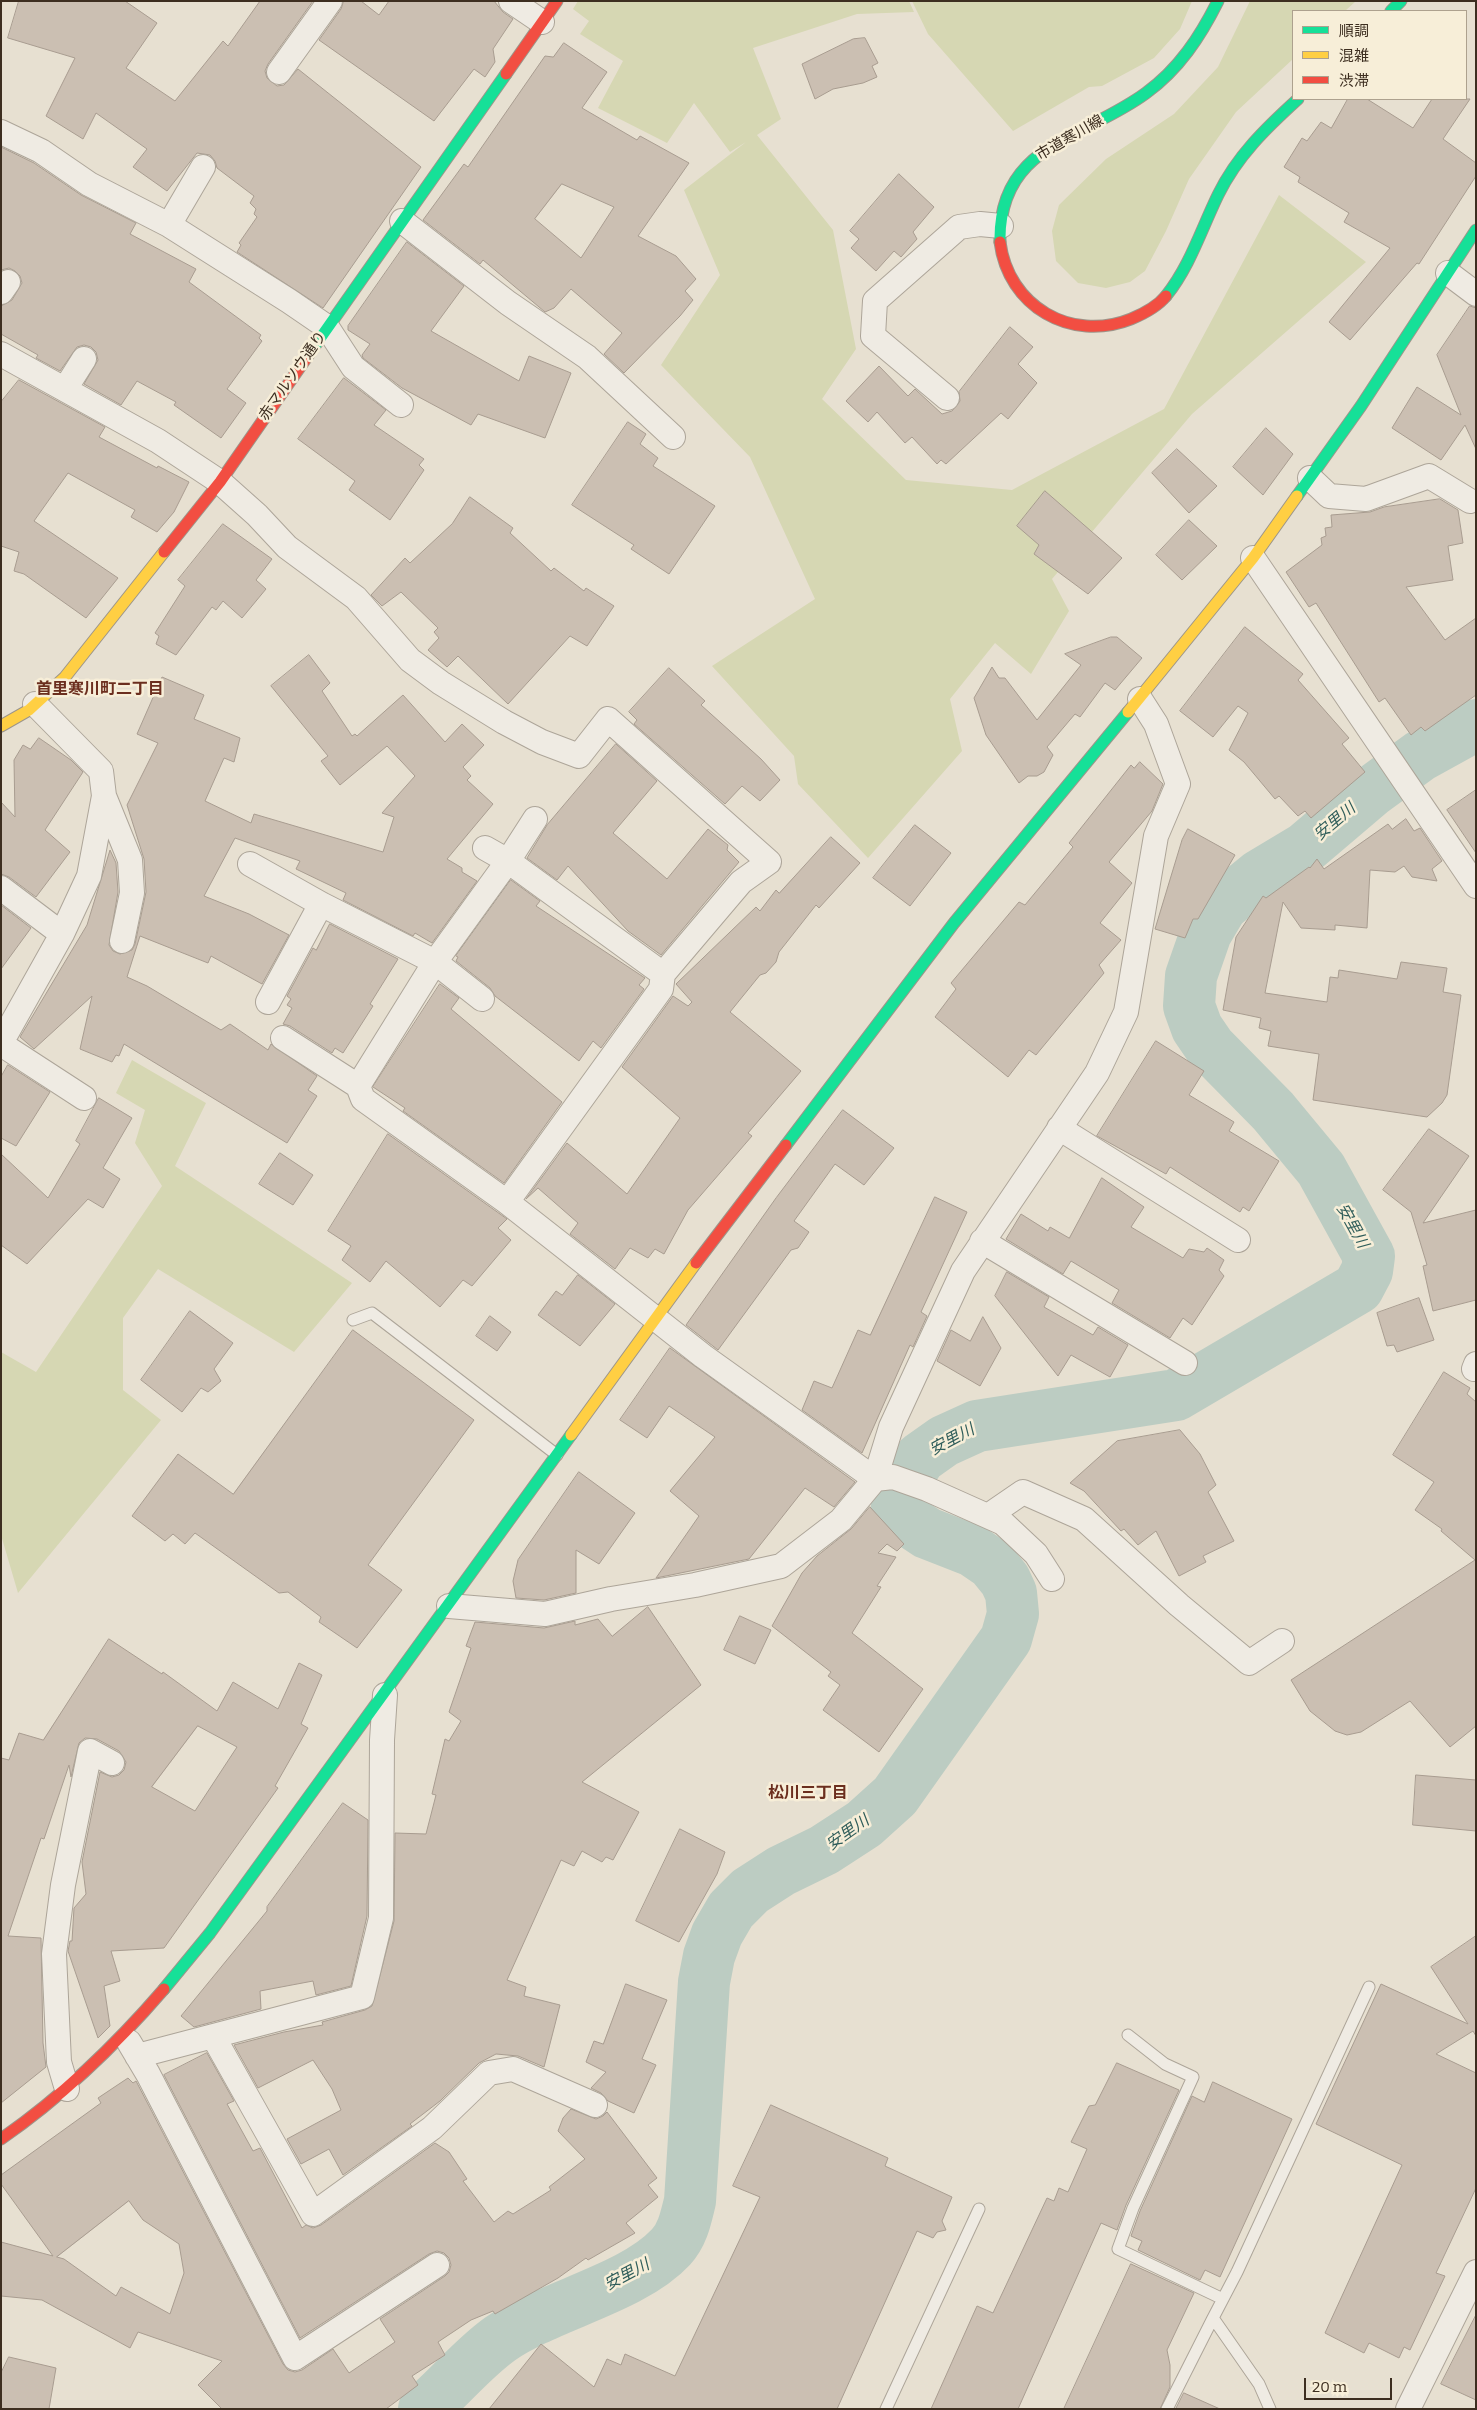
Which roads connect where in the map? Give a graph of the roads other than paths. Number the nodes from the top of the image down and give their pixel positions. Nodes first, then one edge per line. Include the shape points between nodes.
1 (330, 1) edge
2 (511, 1) edge
3 (557, 1) edge
4 (1218, 1) edge
5 (1401, 1) edge
6 (1392, 10) edge
7 (542, 22) junction
8 (279, 72) dead end
9 (1297, 100) edge
10 (1, 132) edge
11 (203, 167) dead end
12 (402, 221) junction
13 (169, 225) junction
14 (1001, 226) junction
15 (1476, 230) edge
16 (1448, 273) junction
17 (1476, 294) edge
18 (327, 328) junction
19 (1, 354) edge
20 (84, 359) dead end
21 (65, 390) junction
22 (947, 398) dead end
23 (401, 405) dead end
24 (673, 437) dead end
25 (1310, 478) junction
26 (220, 482) junction
27 (1470, 501) dead end
28 (1253, 558) junction
29 (1140, 699) junction
30 (36, 704) junction
31 (1, 726) edge
32 (104, 796) junction
33 (535, 819) dead end
34 (485, 848) dead end
35 (508, 861) junction
36 (250, 864) dead end
37 (1476, 886) edge
38 (1, 888) edge
39 (321, 904) junction
40 (62, 934) junction
41 (122, 941) dead end
42 (435, 962) junction
43 (663, 974) junction
44 (482, 999) dead end
45 (268, 1002) dead end
46 (283, 1038) dead end
47 (1, 1043) edge
48 (358, 1086) junction
49 (84, 1098) dead end
50 (1058, 1128) junction
51 (507, 1202) junction
52 (1238, 1240) dead end
53 (982, 1241) junction
54 (655, 1317) junction
55 (353, 1320) dead end
56 (1185, 1363) dead end
57 (557, 1456) junction
58 (884, 1478) junction
59 (988, 1516) junction
60 (1052, 1579) dead end
61 (449, 1606) junction
62 (1282, 1641) dead end
63 (385, 1695) junction
64 (112, 1764) dead end
65 (1369, 1987) dead end
66 (124, 2034) junction
67 (1128, 2035) dead end
68 (213, 2036) junction
69 (137, 2056) junction
70 (67, 2089) junction
71 (594, 2105) dead end
72 (1, 2139) edge
73 (979, 2209) dead end
74 (437, 2265) dead end
75 (1476, 2272) edge
76 (1223, 2299) junction
77 (1213, 2318) junction
78 (886, 2409) edge
79 (1167, 2409) edge
80 (1270, 2409) edge
81 (1408, 2409) edge

1 - 8 street
2 - 7 street
3 - 7 street, 赤マルソウ通り
4 - 14 street, 市道寒川線 via 1196,43 1172,73 1131,103 1051,146 1022,169 1007,194
5 - 6 street
7 - 12 street, 赤マルソウ通り
9 - 14 street, 市道寒川線 via 1265,130 1232,170 1172,291 1159,305 1135,319 1115,325 1088,327 1050,318 1028,301 1009,274 1001,248
10 - 13 street via 41,150 90,184
11 - 13 street
12 - 18 street, 赤マルソウ通り
12 - 24 street via 508,303 587,357
13 - 18 street
14 - 22 street via 959,227 875,301 873,336
15 - 16 street
16 - 17 street
16 - 25 street
18 - 23 street via 353,367
18 - 26 street, 赤マルソウ通り
19 - 21 street
20 - 21 street
21 - 26 street via 158,441
25 - 27 street via 1329,496 1366,499 1429,476
25 - 28 street
26 - 30 street, 赤マルソウ通り via 76,664
26 - 43 street via 287,547 356,598 410,660 440,683 542,742 579,756 608,719 768,862 741,882
28 - 29 street
28 - 37 street
29 - 50 street via 1156,724 1178,784 1156,836 1126,1012 1097,1073
29 - 54 street via 954,923
30 - 31 street, 赤マルソウ通り
30 - 32 street via 101,771
32 - 40 street via 89,876
32 - 41 street via 130,860 132,893
33 - 35 street
34 - 35 street
35 - 42 street
35 - 43 street
36 - 39 street
38 - 40 street
39 - 42 street
39 - 45 street
40 - 47 street
42 - 44 street
42 - 48 street
43 - 51 street via 661,989
46 - 48 street
47 - 49 street
48 - 51 street via 362,1099
50 - 52 street
50 - 53 street
51 - 54 street
53 - 56 street
53 - 58 street via 963,1271 891,1427
54 - 57 street
54 - 58 street via 703,1356
55 - 57 lane via 372,1313
57 - 61 street
58 - 59 street via 927,1488
58 - 61 street via 841,1520 781,1566 546,1614
59 - 60 street via 1003,1523 1036,1554
59 - 62 street via 1023,1492 1084,1520 1248,1663
61 - 63 street
63 - 66 street via 236,1900 175,1977
63 - 68 street via 381,1918 362,1997
64 - 70 street via 90,1751 63,1885 54,1954 59,2062
65 - 76 lane
66 - 69 street
66 - 70 street
67 - 76 lane via 1165,2064 1193,2076 1133,2208 1118,2249
68 - 69 street
68 - 71 street via 312,2214 432,2128 489,2073 513,2068
69 - 74 street via 296,2358
70 - 72 street
73 - 78 lane
75 - 81 street
76 - 77 lane
77 - 79 lane
77 - 80 lane via 1259,2384

